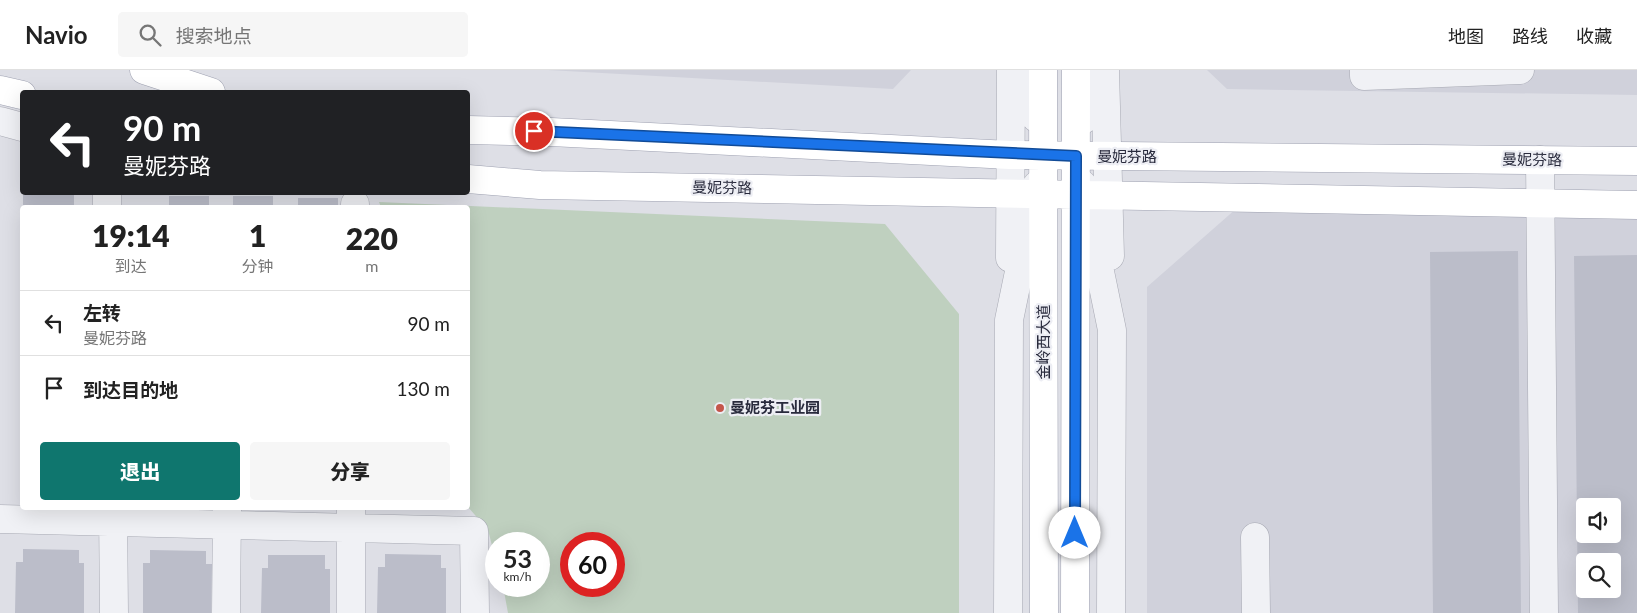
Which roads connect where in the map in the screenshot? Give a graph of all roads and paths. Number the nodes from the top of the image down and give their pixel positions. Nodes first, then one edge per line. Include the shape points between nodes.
1 (144, 70) edge
2 (1011, 70) edge
3 (1027, 70) edge
4 (1043, 70) edge
5 (1076, 70) edge
6 (1092, 70) edge
7 (1104, 70) edge
8 (1364, 70) edge
9 (1520, 70) edge
10 (0, 90) edge
11 (205, 90) edge
12 (20, 95) edge
13 (0, 122) edge
14 (20, 127) edge
15 (470, 130) edge
16 (1010, 155) junction
17 (1043, 155) junction
18 (1076, 156) junction
19 (1107, 157) junction
20 (1540, 160) junction
21 (1637, 161) edge
22 (470, 179) edge
23 (1029, 194) junction
24 (1089, 195) junction
25 (1541, 204) junction
26 (1637, 205) edge
27 (113, 515) edge
28 (227, 516) edge
29 (290, 517) edge
30 (351, 518) edge
31 (0, 519) edge
32 (1256, 537) dead end
33 (114, 613) edge
34 (226, 613) edge
35 (351, 613) edge
36 (475, 613) edge
37 (1008, 613) edge
38 (1044, 613) edge
39 (1075, 613) edge
40 (1111, 613) edge
41 (1256, 613) edge
42 (1544, 613) edge

1 - 11 main road
2 - 16 street
3 - 17 street
4 - 17 main road, 金岭西大道
5 - 18 main road, 金岭西大道
6 - 18 street
7 - 19 street
8 - 9 street via 1364,76
10 - 12 main road
13 - 14 street
15 - 16 main road, 曼妮芬路
16 - 17 main road, 曼妮芬路
16 - 23 street
17 - 18 main road, 曼妮芬路
17 - 23 main road, 金岭西大道
18 - 19 main road, 曼妮芬路
18 - 24 main road, 金岭西大道
19 - 20 main road, 曼妮芬路
19 - 24 street
20 - 21 main road, 曼妮芬路
20 - 25 street
22 - 23 main road, 曼妮芬路 via 540,185
23 - 24 main road, 曼妮芬路
23 - 37 street via 1009,320
23 - 38 main road, 金岭西大道
24 - 25 main road, 曼妮芬路
24 - 39 main road, 金岭西大道
24 - 40 street via 1112,330
25 - 26 main road, 曼妮芬路
25 - 42 street
27 - 28 street
27 - 31 street
27 - 33 street
28 - 29 street
28 - 34 street
29 - 30 street
30 - 35 street
30 - 36 street via 474,531
32 - 41 street

